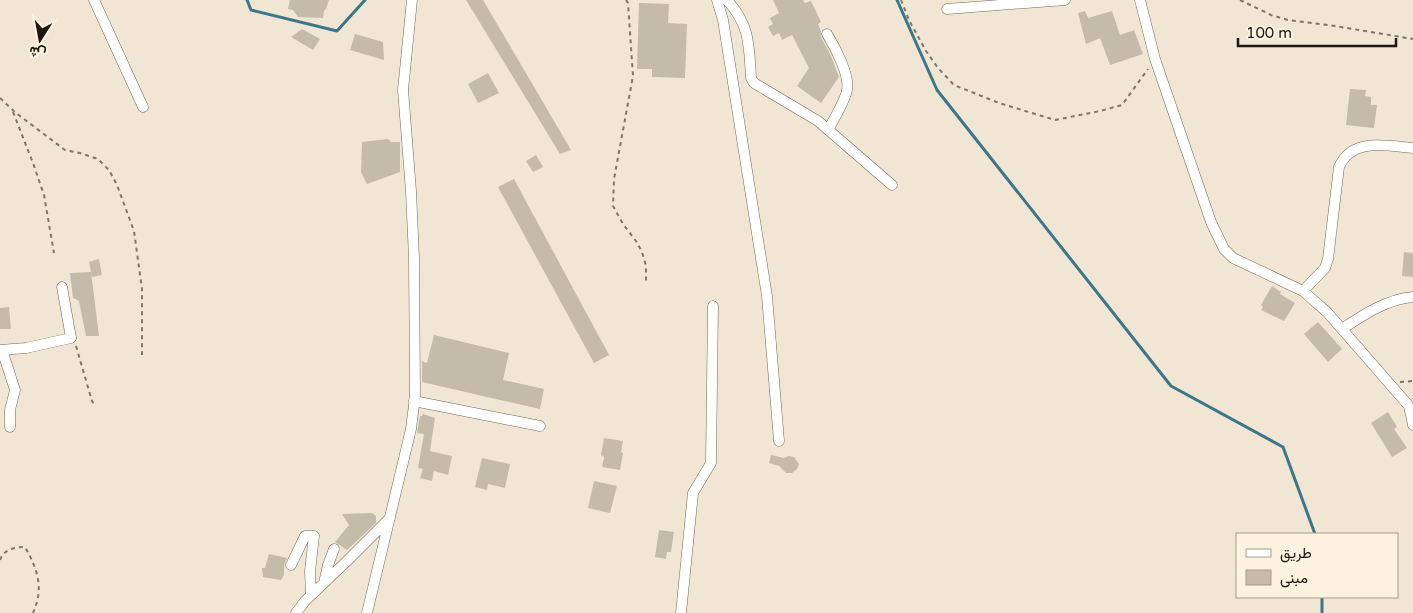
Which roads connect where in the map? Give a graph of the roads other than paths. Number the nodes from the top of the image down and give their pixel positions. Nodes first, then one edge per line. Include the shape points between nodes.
1 (94, 0) edge
2 (412, 0) edge
3 (717, 0) edge
4 (727, 0) edge
5 (1065, 0) edge
6 (1140, 0) edge
7 (947, 9) dead end
8 (828, 34) dead end
9 (143, 107) dead end
10 (828, 130) junction
11 (1413, 148) edge
12 (892, 185) dead end
13 (62, 287) dead end
14 (1302, 291) junction
15 (1413, 297) edge
16 (713, 306) dead end
17 (1342, 329) junction
18 (1, 350) edge
19 (414, 400) junction
20 (1411, 405) edge
21 (1413, 424) edge
22 (540, 426) dead end
23 (10, 427) dead end
24 (779, 440) dead end
25 (390, 517) junction
26 (334, 549) dead end
27 (291, 565) dead end
28 (324, 583) junction
29 (311, 595) junction
30 (296, 613) edge
31 (367, 613) edge
32 (681, 613) edge

1 - 9 street
2 - 19 street via 403,90 414,258
3 - 24 street via 767,296
4 - 10 street via 739,14 746,30 754,83
5 - 7 street
6 - 14 street via 1155,59 1211,222 1224,249 1233,258
8 - 10 street via 838,52 847,90
10 - 12 street
11 - 14 street via 1368,145 1348,153 1342,160 1328,259 1325,268
13 - 18 street via 71,338
14 - 17 street
15 - 17 street via 1394,300
16 - 32 street via 711,463 693,494
17 - 20 street
18 - 23 street via 15,390
19 - 22 street
19 - 25 street via 411,428
20 - 21 street
25 - 28 street
25 - 31 street
26 - 28 street
27 - 29 street via 305,536 314,536
28 - 29 street
29 - 30 street

